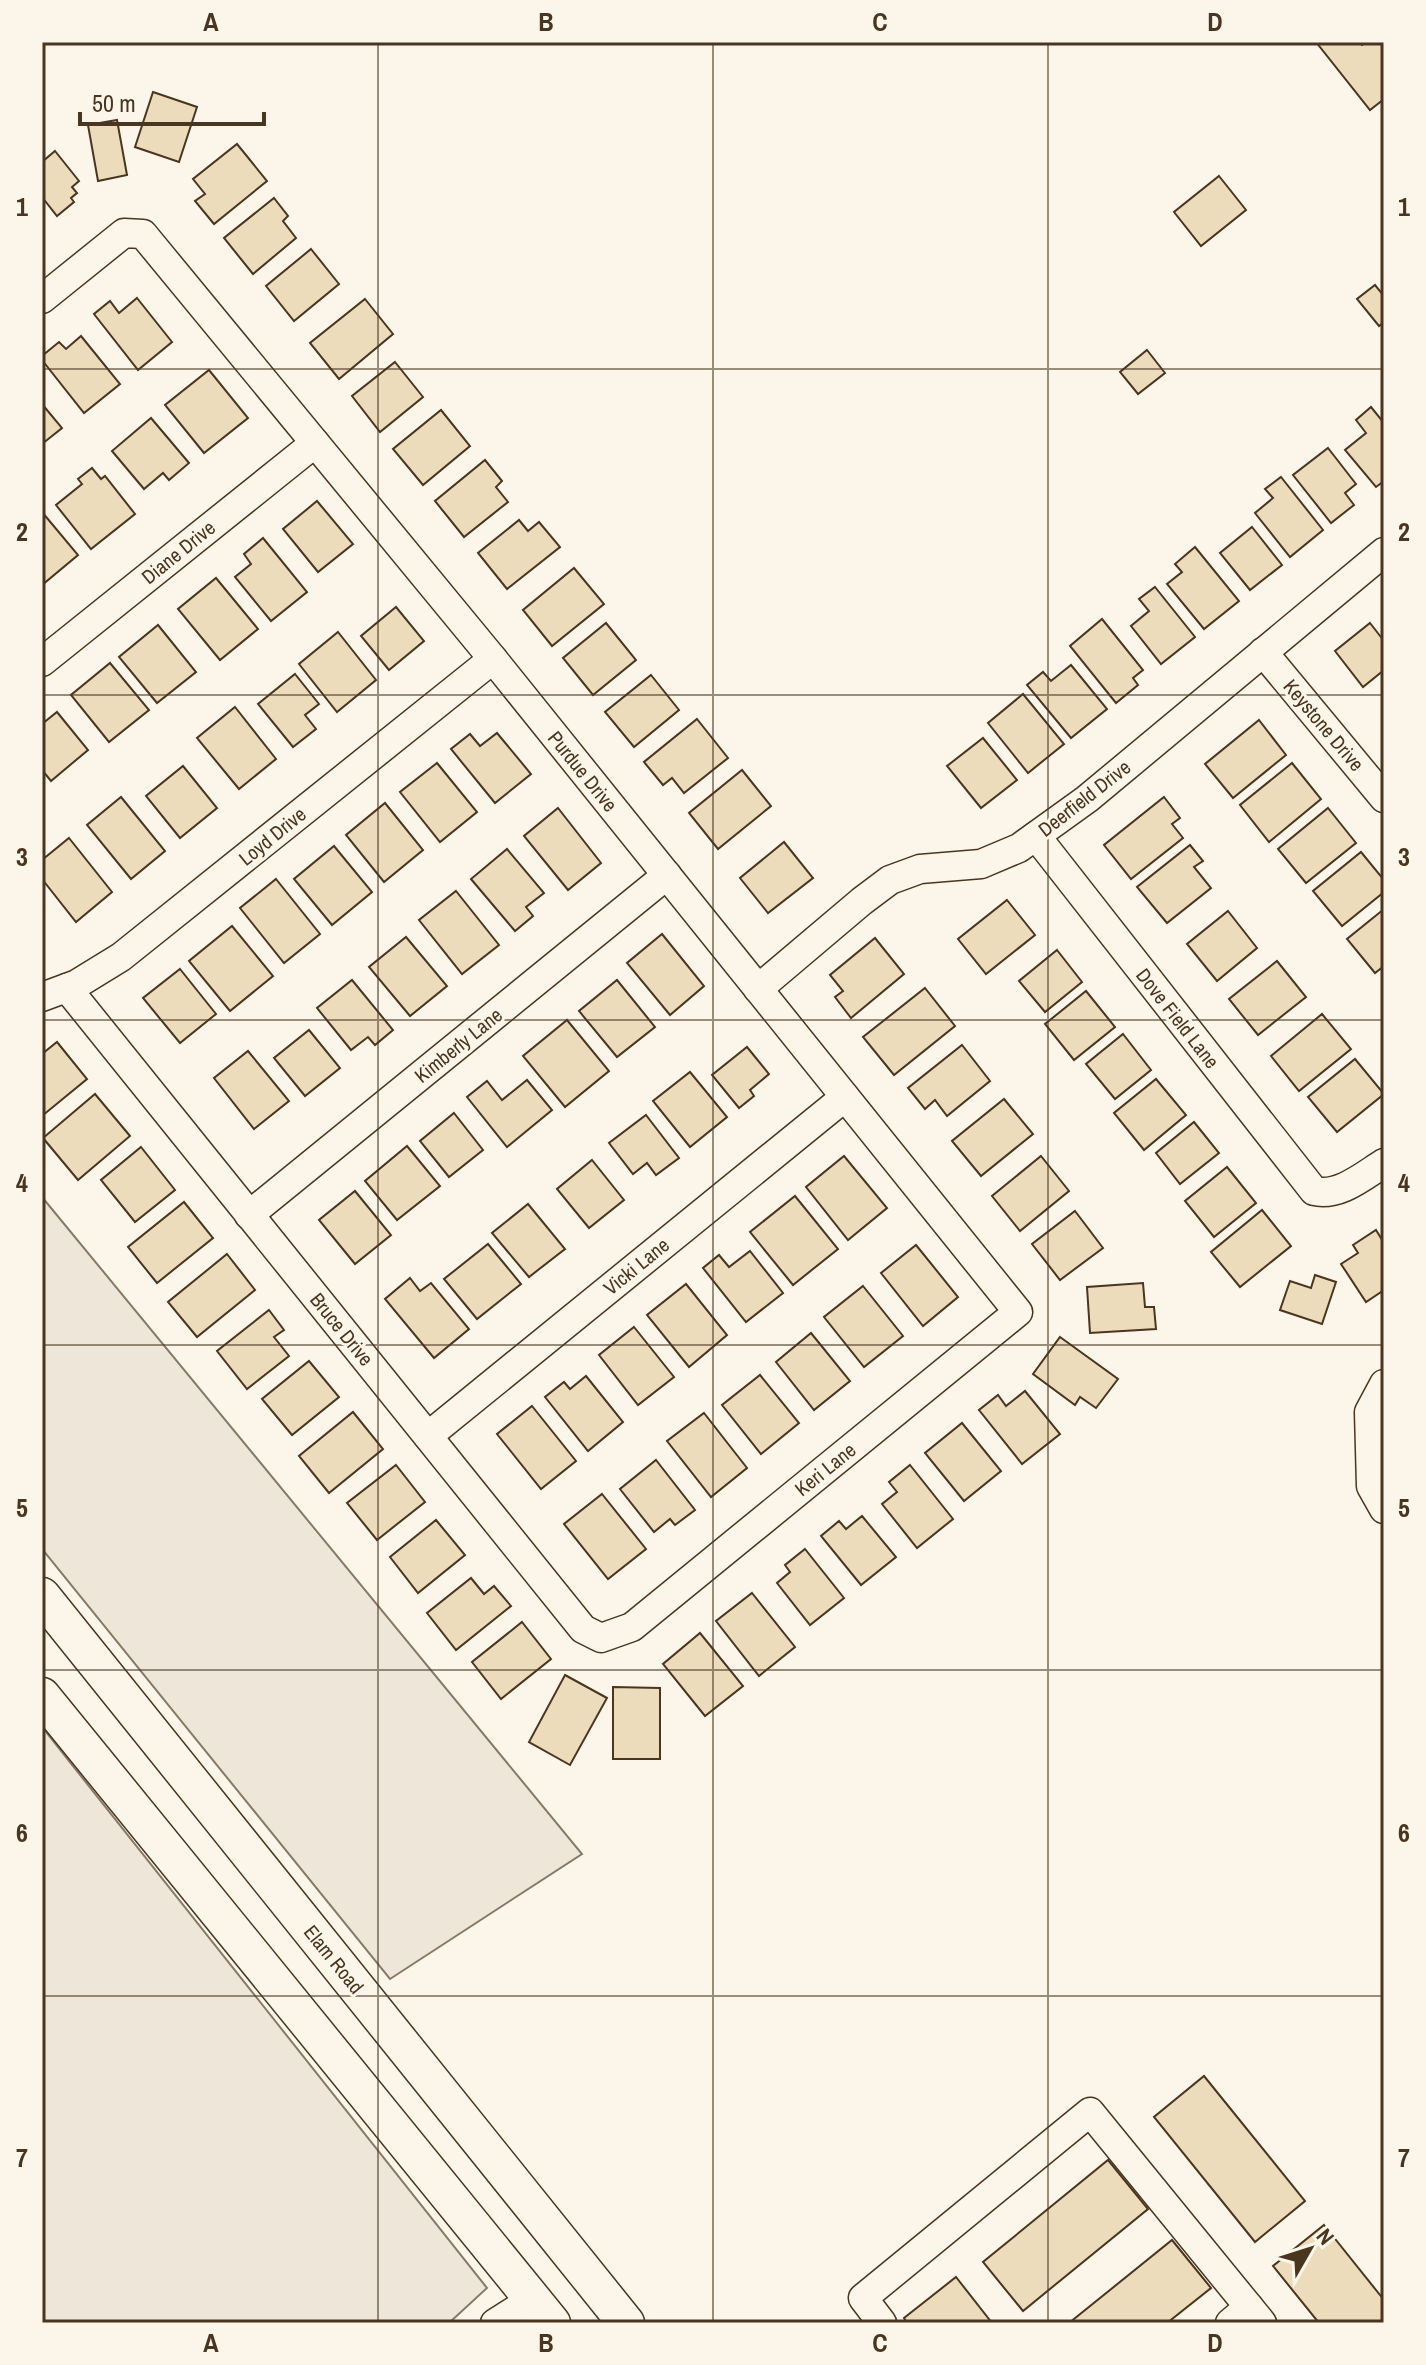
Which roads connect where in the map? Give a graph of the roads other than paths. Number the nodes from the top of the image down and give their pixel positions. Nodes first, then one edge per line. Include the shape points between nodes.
1 (42, 299) edge
2 (315, 443) junction
3 (1384, 552) edge
4 (1263, 652) junction
5 (493, 659) junction
6 (42, 662) edge
7 (1384, 798) edge
8 (1036, 836) junction
9 (667, 875) junction
10 (758, 989) junction
11 (54, 992) edge
12 (845, 1097) junction
13 (1384, 1163) edge
14 (249, 1215) junction
15 (1018, 1312) joint
16 (1384, 1384) edge
17 (428, 1436) junction
18 (1384, 1509) edge
19 (42, 1596) edge
20 (632, 1627) joint
21 (42, 1696) edge
22 (405, 2047) junction
23 (359, 2085) junction
24 (542, 2311) edge
25 (1247, 2318) edge
26 (495, 2323) edge
27 (626, 2323) edge
28 (882, 2323) edge

1 - 2 street, Purdue Drive via 124,233 143,234
2 - 5 street, Purdue Drive
2 - 6 street, Diane Drive
3 - 4 street, Deerfield Drive
4 - 7 street, Keystone Drive
4 - 8 street, Deerfield Drive
5 - 9 street, Purdue Drive
5 - 11 street, Loyd Drive via 121,957
8 - 10 street, Deerfield Drive via 981,864 920,869 890,880
8 - 13 street, Dove Field Lane via 1314,1191 1346,1187
9 - 10 street, Purdue Drive
9 - 14 street, Kimberly Lane
10 - 12 street, Purdue Drive
11 - 14 street, Bruce Drive
12 - 15 street, Purdue Drive
12 - 17 street, Vicki Lane
14 - 17 street, Bruce Drive
15 - 20 street, Keri Lane
16 - 18 street via 1369,1412 1371,1486
17 - 20 street, Bruce Drive via 583,1629 601,1638
19 - 22 main road, Elam Road
21 - 23 main road
22 - 23 main road
22 - 27 main road, Elam Road
23 - 24 main road
24 - 26 street
25 - 28 street via 1090,2112 863,2298

